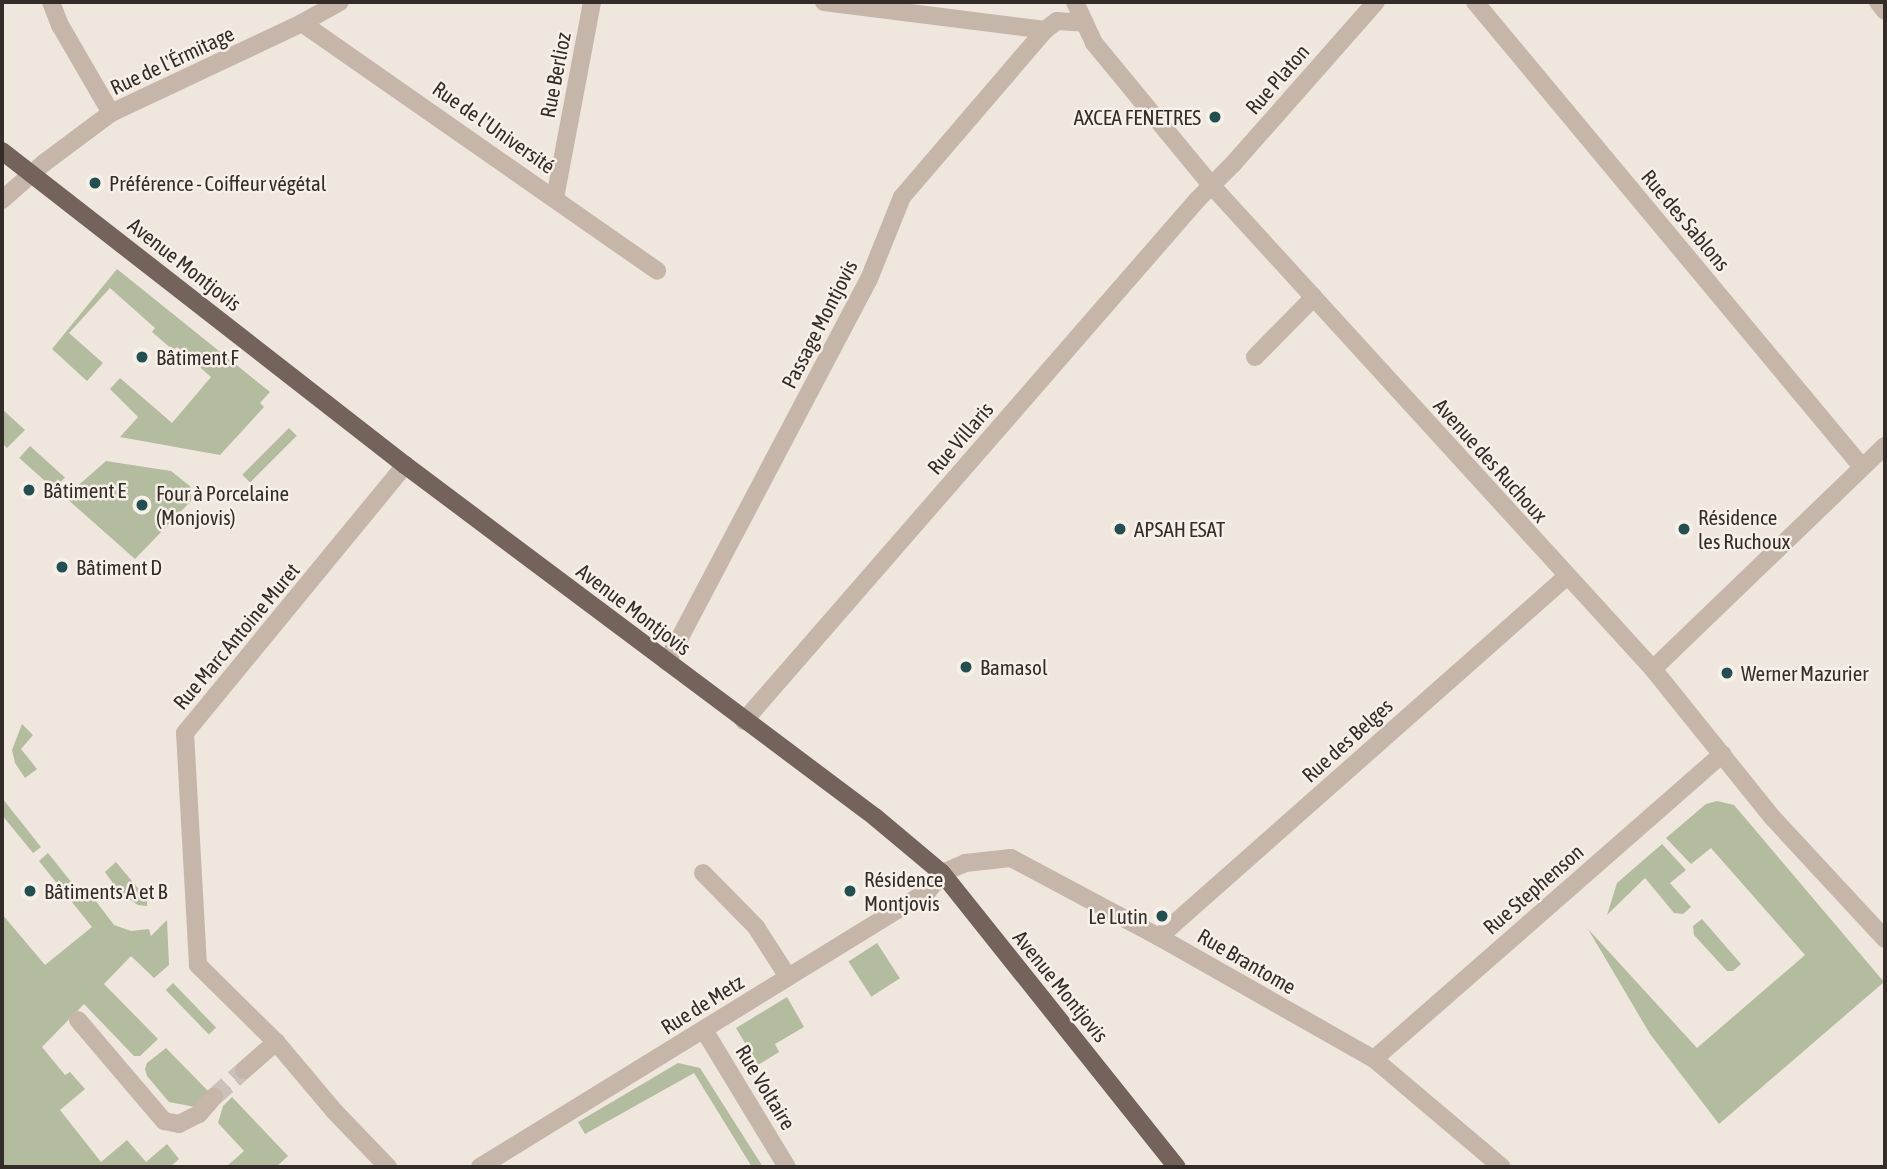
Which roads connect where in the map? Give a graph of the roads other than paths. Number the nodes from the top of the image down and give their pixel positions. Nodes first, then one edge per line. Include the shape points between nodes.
1 (51, 2) edge
2 (340, 2) edge
3 (592, 2) edge
4 (824, 2) edge
5 (1075, 2) edge
6 (1376, 2) edge
7 (1475, 2) edge
8 (1878, 2) edge
9 (1885, 11) edge
10 (302, 23) junction
11 (1084, 23) junction
12 (1045, 30) junction
13 (111, 113) junction
14 (2, 151) edge
15 (33, 175) junction
16 (1212, 186) junction
17 (555, 198) junction
18 (2, 200) edge
19 (657, 271) dead end
20 (1314, 297) junction
21 (1255, 356) dead end
22 (1885, 446) edge
23 (405, 465) junction
24 (1862, 467) junction
25 (1566, 577) junction
26 (667, 662) junction
27 (1654, 669) junction
28 (744, 721) junction
29 (1723, 754) junction
30 (703, 873) dead end
31 (942, 873) junction
32 (1879, 922) edge
33 (1159, 937) junction
34 (1885, 939) edge
35 (788, 977) junction
36 (78, 1020) dead end
37 (704, 1030) junction
38 (276, 1042) junction
39 (1374, 1059) junction
40 (244, 1070) tunnel mouth
41 (214, 1097) tunnel mouth
42 (388, 1167) edge
43 (480, 1167) edge
44 (787, 1167) edge
45 (1177, 1167) edge
46 (1502, 1167) edge

1 - 13 street
2 - 10 street, Rue de l'Érmitage
3 - 17 street, Rue Berlioz
4 - 12 street
5 - 11 street, Avenue des Ruchoux
6 - 16 street, Rue Platon
7 - 24 street, Rue des Sablons
8 - 9 street
10 - 13 street, Rue de l'Érmitage
10 - 17 street, Rue de l'Université
11 - 12 street via 1057,21
11 - 16 street, Avenue des Ruchoux via 1094,43
12 - 26 street, Passage Montjovis via 902,197 869,279
13 - 15 street, Rue de l'Érmitage
14 - 15 main road, Avenue Montjovis
15 - 18 street, Rue de l'Érmitage
15 - 23 main road, Avenue Montjovis
16 - 20 street, Avenue des Ruchoux
16 - 28 street, Rue Villaris
17 - 19 street, Rue de l'Université
20 - 21 street
20 - 25 street, Avenue des Ruchoux
22 - 24 street
23 - 26 main road, Avenue Montjovis
23 - 38 street, Rue Marc Antoine Muret via 185,733 198,965
24 - 27 street
25 - 27 street, Avenue des Ruchoux
25 - 33 street, Rue des Belges
26 - 28 main road, Avenue Montjovis
27 - 29 street, Avenue des Ruchoux
28 - 31 main road, Avenue Montjovis via 875,817
29 - 32 street, Avenue des Ruchoux via 1773,818
29 - 39 street, Rue Stephenson
30 - 35 street via 757,927
31 - 33 street, Rue Brantome via 965,863 1011,858
31 - 35 street, Rue de Metz via 928,891
31 - 45 main road, Avenue Montjovis
32 - 34 street, Avenue des Ruchoux
33 - 39 street, Rue Brantome
35 - 37 street, Rue de Metz
36 - 41 street via 164,1121 179,1124 199,1114
37 - 43 street, Rue de Metz
37 - 44 street, Rue Voltaire
38 - 40 street
38 - 42 street, Rue Marc Antoine Muret
39 - 46 street, Rue Brantome

